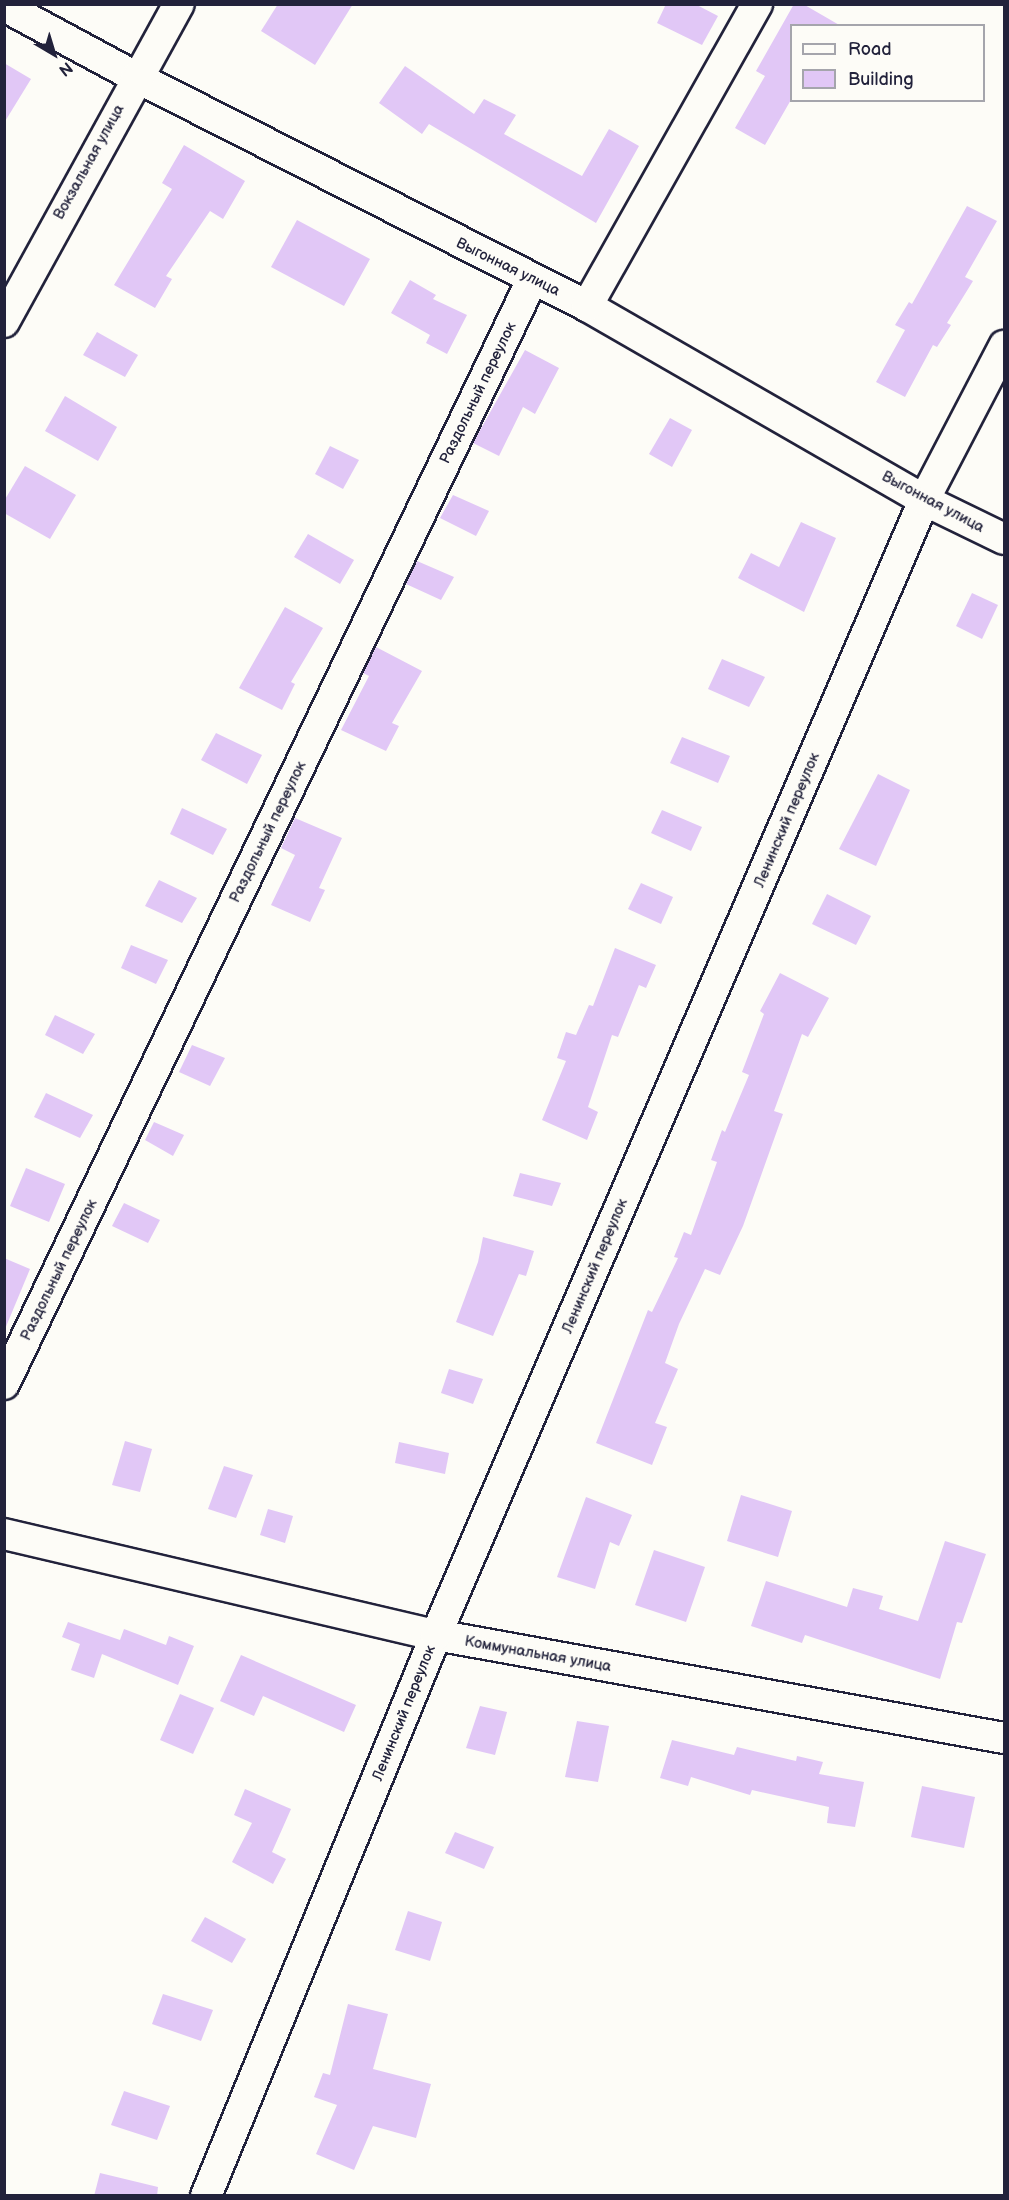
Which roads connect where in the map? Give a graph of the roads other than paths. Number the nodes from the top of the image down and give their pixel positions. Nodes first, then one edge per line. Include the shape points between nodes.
1 (179, 4) edge
2 (758, 4) edge
3 (4, 6) edge
4 (136, 77) junction
5 (532, 280) junction
6 (14, 282) edge
7 (588, 306) junction
8 (4, 322) edge
9 (1005, 346) edge
10 (924, 500) junction
11 (1005, 538) edge
12 (4, 1384) edge
13 (4, 1534) edge
14 (436, 1635) junction
15 (1005, 1738) edge
16 (206, 2196) edge

1 - 4 street, Вокзальная улица
2 - 7 street
3 - 4 street, Выгонная улица
4 - 5 street, Выгонная улица
4 - 6 street, Вокзальная улица
5 - 7 street, Выгонная улица
5 - 12 street, Раздольный переулок
6 - 8 street, Вокзальная улица
7 - 10 street, Выгонная улица
9 - 10 street, Ленинский переулок
10 - 11 street, Выгонная улица
10 - 14 street, Ленинский переулок
13 - 14 street, Коммунальная улица
14 - 15 street, Коммунальная улица
14 - 16 street, Ленинский переулок

